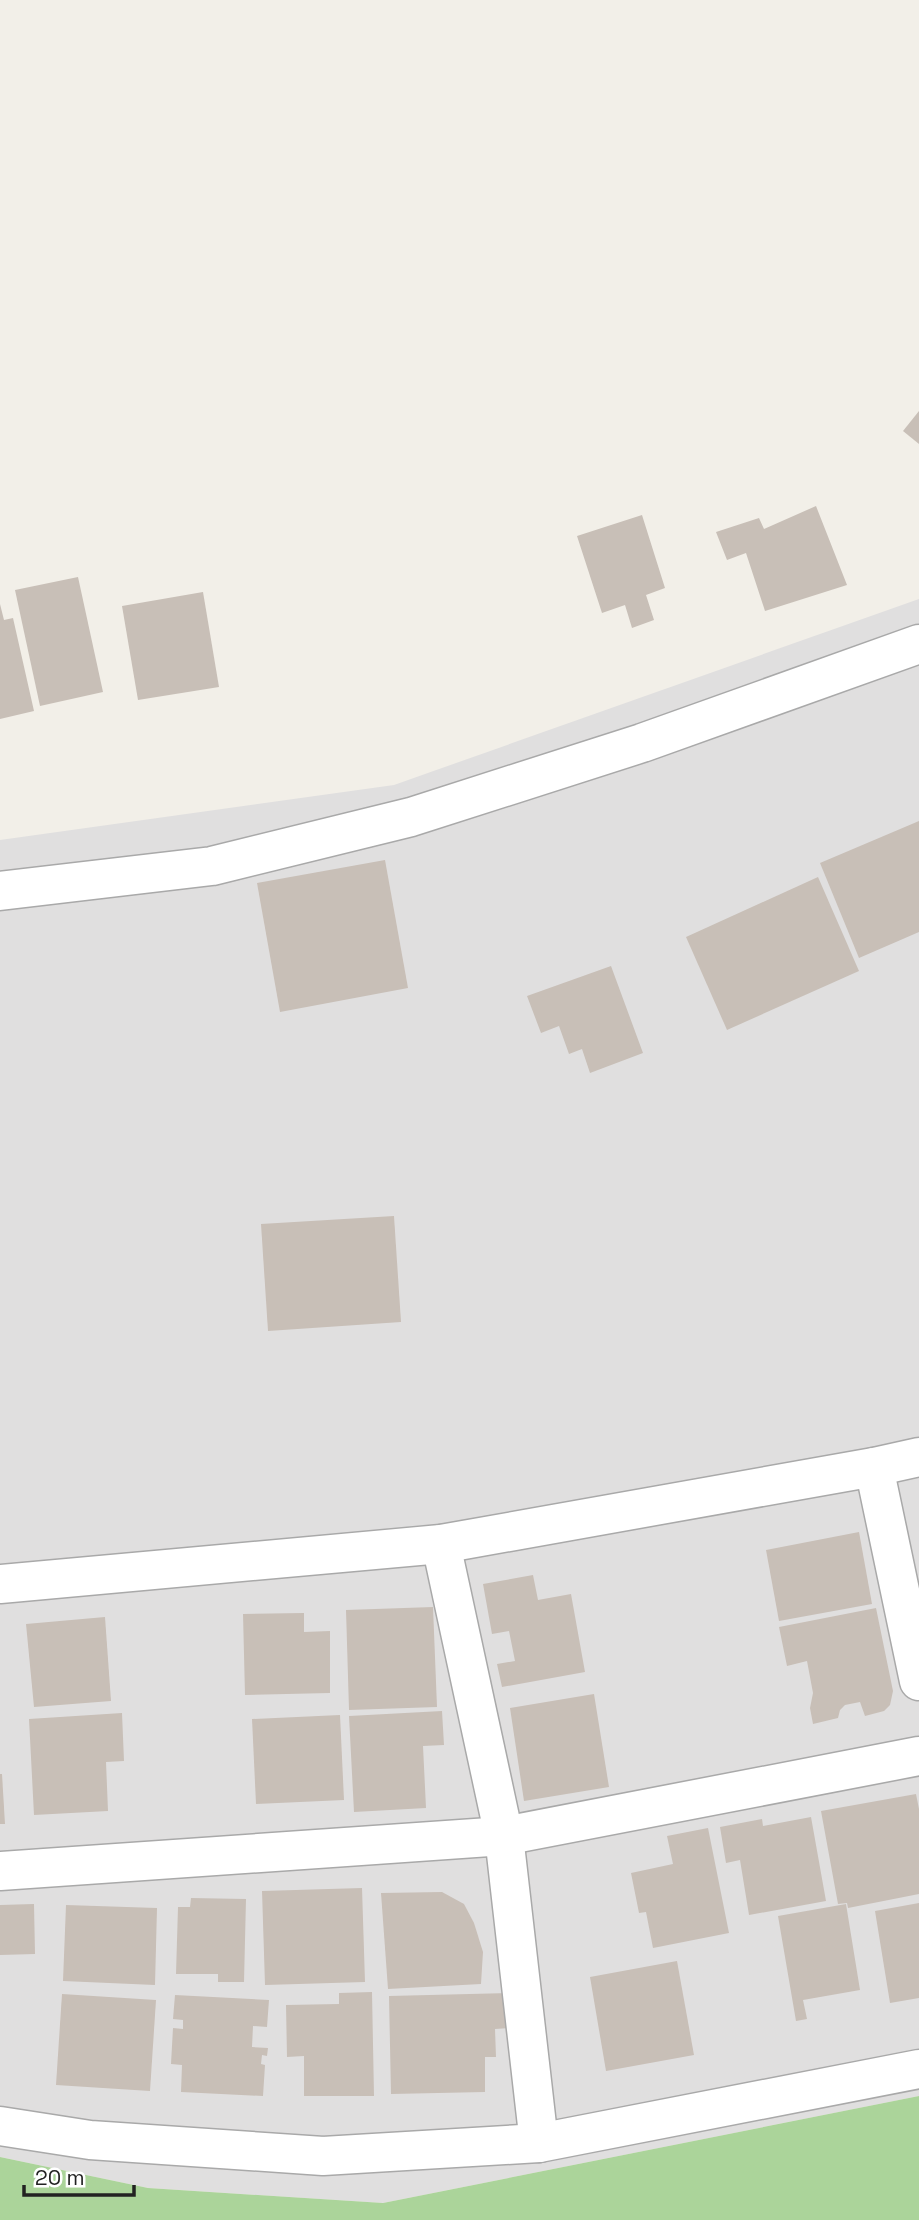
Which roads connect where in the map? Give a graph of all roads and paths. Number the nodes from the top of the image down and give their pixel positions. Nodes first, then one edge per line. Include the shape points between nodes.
1 (919, 644) edge
2 (0, 891) edge
3 (919, 1457) edge
4 (874, 1468) junction
5 (441, 1544) junction
6 (0, 1584) edge
7 (919, 1681) edge
8 (919, 1756) edge
9 (504, 1836) junction
10 (0, 1871) edge
11 (919, 2069) edge
12 (0, 2126) edge
13 (539, 2143) junction

1 - 2 street via 642,743 411,817 212,866
3 - 4 street
4 - 5 street
4 - 7 street
5 - 6 street
5 - 9 street
8 - 9 street
9 - 10 street
9 - 13 street
11 - 13 street
12 - 13 street via 90,2140 323,2156

